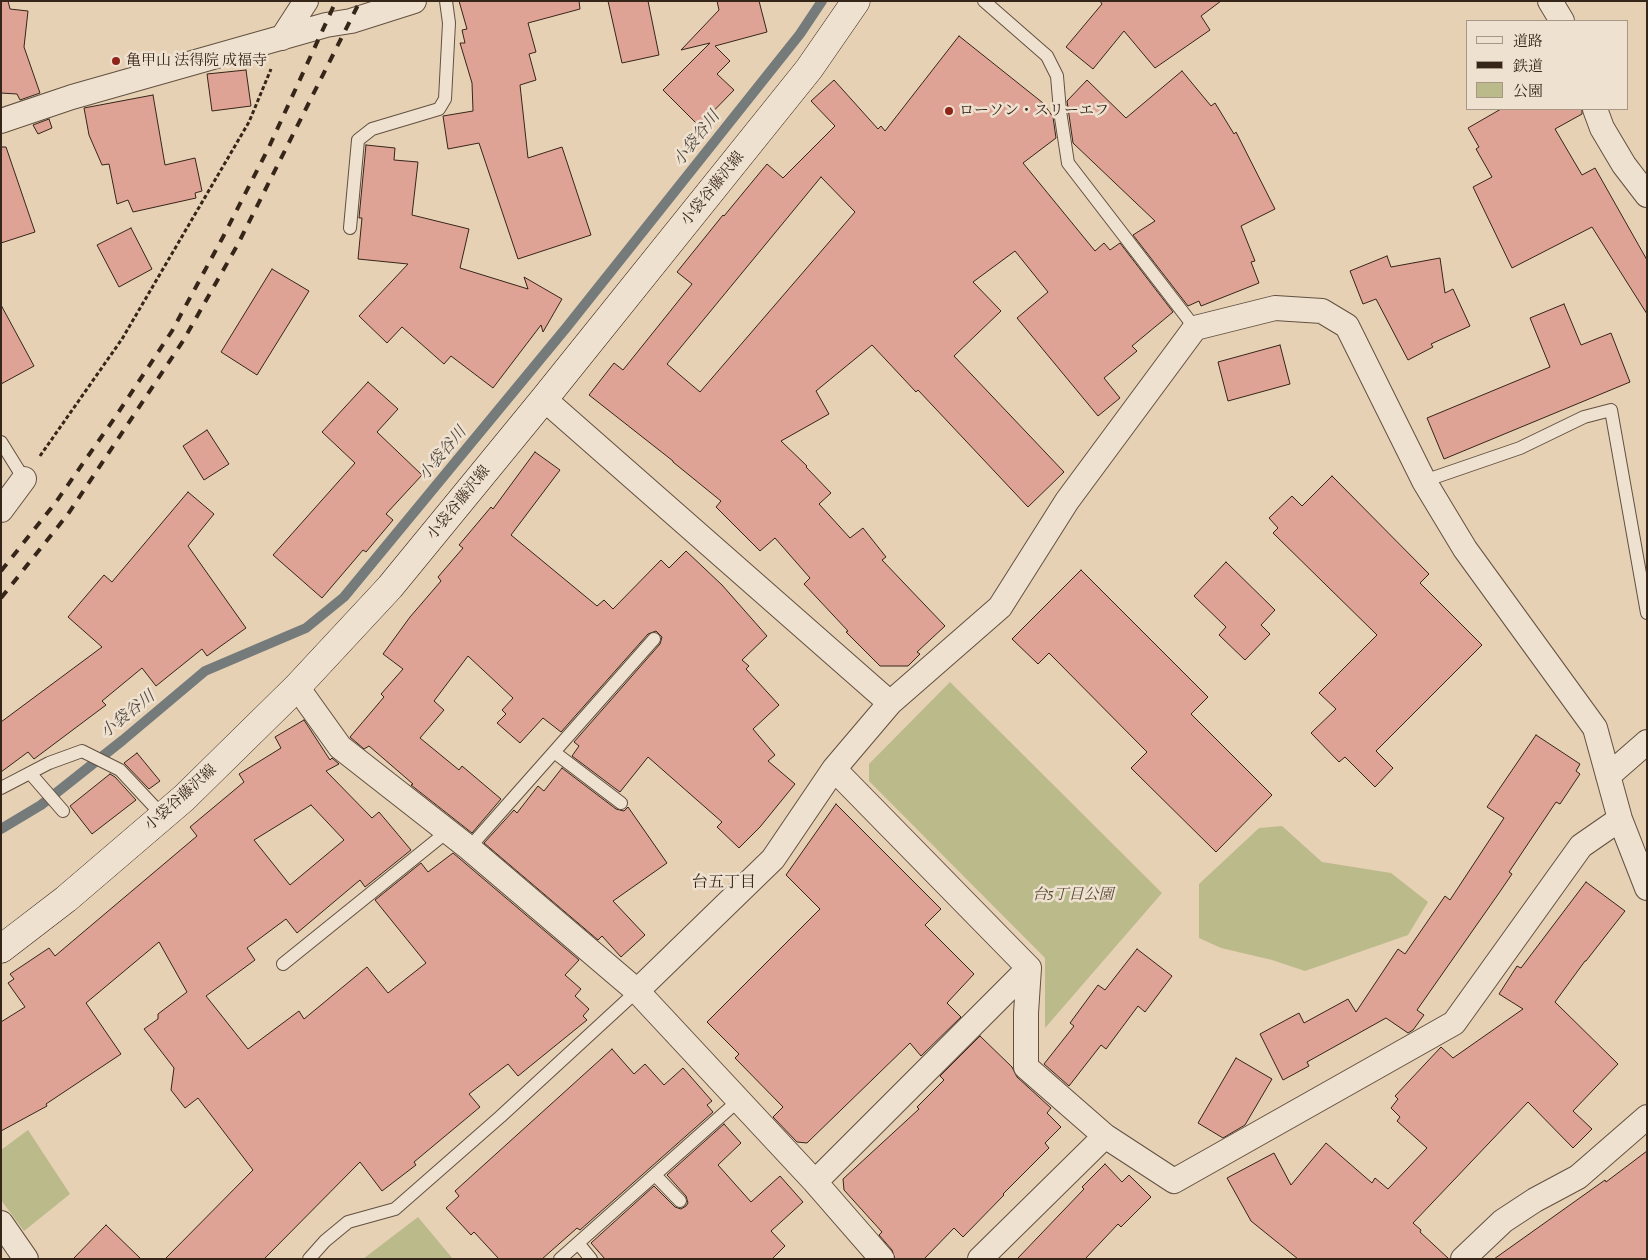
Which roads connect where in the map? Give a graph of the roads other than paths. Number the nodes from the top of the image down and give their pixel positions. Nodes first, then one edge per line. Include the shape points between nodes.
1 (306, 1) edge
2 (414, 1) edge
3 (446, 1) edge
4 (856, 1) edge
5 (984, 1) edge
6 (1550, 1) edge
7 (1561, 20) edge
8 (282, 38) junction
9 (1595, 110) edge
10 (1, 121) edge
11 (1647, 195) edge
12 (350, 228) dead end
13 (1195, 328) junction
14 (544, 399) junction
15 (1, 442) edge
16 (24, 479) joint
17 (1424, 481) junction
18 (1, 510) edge
19 (1647, 614) edge
20 (654, 639) dead end
21 (297, 687) junction
22 (890, 703) junction
23 (1647, 742) edge
24 (554, 752) junction
25 (834, 768) junction
26 (30, 773) junction
27 (1608, 776) junction
28 (1, 788) edge
29 (620, 803) dead end
30 (64, 811) dead end
31 (163, 816) junction
32 (1620, 819) junction
33 (448, 832) junction
34 (469, 848) junction
35 (1647, 888) edge
36 (1, 949) edge
37 (283, 964) dead end
38 (1029, 968) junction
39 (637, 991) junction
40 (739, 1100) junction
41 (1647, 1117) edge
42 (1105, 1136) junction
43 (655, 1175) junction
44 (815, 1182) junction
45 (680, 1202) dead end
46 (1, 1223) edge
47 (578, 1243) junction
48 (26, 1259) edge
49 (309, 1259) edge
50 (560, 1259) edge
51 (591, 1259) edge
52 (882, 1259) edge
53 (980, 1259) edge
54 (1463, 1259) edge

1 - 8 street
2 - 8 street
3 - 12 lane via 449,23 445,99 438,109 372,129 358,140
4 - 14 main road, 小袋谷藤沢線 via 810,69
5 - 13 lane via 1047,56 1057,76 1068,163
6 - 7 street
8 - 10 street via 72,97
9 - 11 street via 1624,165
13 - 17 street via 1275,308 1322,311 1347,326
13 - 22 street via 1067,501 1000,607
14 - 21 main road, 小袋谷藤沢線 via 390,587
14 - 22 street
15 - 16 lane
16 - 18 street
17 - 19 lane via 1520,448 1584,417 1611,410
17 - 27 street via 1465,548 1595,728
20 - 24 lane
21 - 31 main road, 小袋谷藤沢線
21 - 33 street via 340,746
22 - 25 street
23 - 27 street
24 - 29 lane
24 - 34 lane
25 - 38 street
25 - 39 street via 773,859
26 - 28 lane
26 - 30 lane
26 - 31 lane via 82,751 120,770
27 - 32 street
31 - 36 main road, 小袋谷藤沢線 via 66,899
32 - 35 street
32 - 42 street via 1581,846 1454,1023 1174,1181
33 - 34 street
33 - 37 lane
34 - 39 street
38 - 42 street via 1026,1067
38 - 44 street
39 - 40 street
39 - 49 lane via 395,1208 348,1222 324,1241
40 - 43 lane
40 - 44 street
41 - 54 street via 1578,1177 1502,1221
42 - 53 street
43 - 45 lane
43 - 47 lane
44 - 52 street
46 - 48 street
47 - 50 lane
47 - 51 lane

